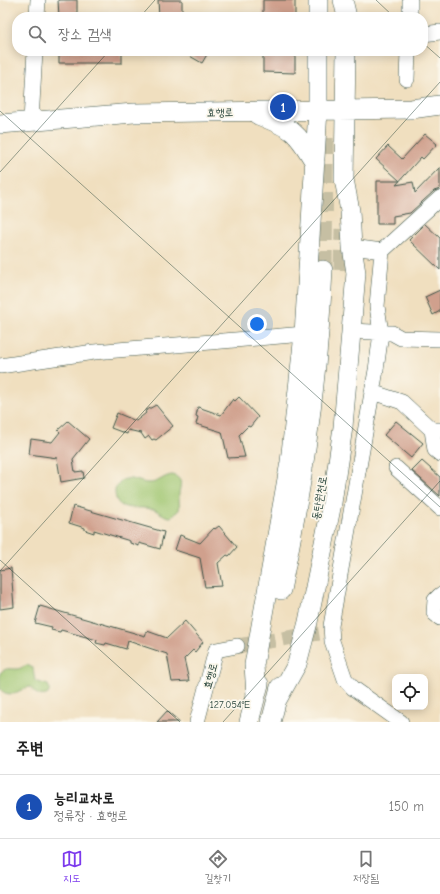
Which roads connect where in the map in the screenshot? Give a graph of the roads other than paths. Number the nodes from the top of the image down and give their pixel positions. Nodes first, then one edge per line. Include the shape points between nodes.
1 (38, 0) edge
2 (318, 0) edge
3 (343, 0) edge
4 (410, 0) edge
5 (37, 12) edge
6 (318, 12) edge
7 (346, 12) edge
8 (410, 12) edge
9 (440, 32) edge
10 (428, 33) edge
11 (35, 56) edge
12 (318, 56) edge
13 (346, 56) edge
14 (408, 56) edge
15 (407, 79) dead end
16 (440, 105) edge
17 (318, 110) junction
18 (345, 110) junction
19 (247, 111) junction
20 (31, 121) junction
21 (0, 124) edge
22 (315, 171) junction
23 (344, 179) junction
24 (440, 198) edge
25 (352, 247) junction
26 (382, 251) junction
27 (323, 270) tunnel mouth
28 (344, 270) tunnel mouth
29 (440, 330) edge
30 (352, 331) junction
31 (387, 333) junction
32 (304, 334) junction
33 (440, 339) edge
34 (0, 366) edge
35 (372, 392) junction
36 (436, 430) edge
37 (440, 454) edge
38 (396, 468) dead end
39 (440, 508) edge
40 (440, 595) edge
41 (440, 618) edge
42 (237, 646) tunnel mouth
43 (256, 696) junction
44 (277, 700) junction
45 (197, 722) edge
46 (249, 722) edge
47 (271, 722) edge
48 (401, 722) edge

1 - 5 street
2 - 6 main road
3 - 7 main road
4 - 8 street
9 - 10 street
11 - 20 street
12 - 17 main road
13 - 18 main road
14 - 15 street
16 - 18 main road, 효행로 via 411,109
17 - 18 main road, 효행로
17 - 19 main road, 효행로
17 - 22 main road
18 - 23 main road
19 - 20 main road, 효행로 via 134,113
19 - 22 main road via 286,126 294,132 303,142
20 - 21 main road, 효행로
22 - 23 main road via 326,165 332,166
22 - 32 main road
23 - 25 main road via 350,211
24 - 26 street
25 - 26 street
25 - 30 main road via 356,273
26 - 31 street via 377,306
27 - 43 main road, 동탄원천로 via 320,338 303,471 287,562
28 - 44 main road, 동탄원천로 via 340,342 324,475 298,613
29 - 31 street via 400,328
30 - 31 street
30 - 44 main road via 343,427 318,580 297,664
31 - 33 street via 400,338
31 - 35 street
32 - 34 street via 94,352
32 - 43 main road via 290,462 254,665
35 - 36 street via 402,402
35 - 48 street via 325,629 332,641 345,679 353,688
36 - 37 street via 435,450
38 - 39 street
40 - 41 street via 436,600 434,613
42 - 45 street, 효행로 via 216,650
43 - 46 main road, 동탄원천로
44 - 47 main road, 동탄원천로

